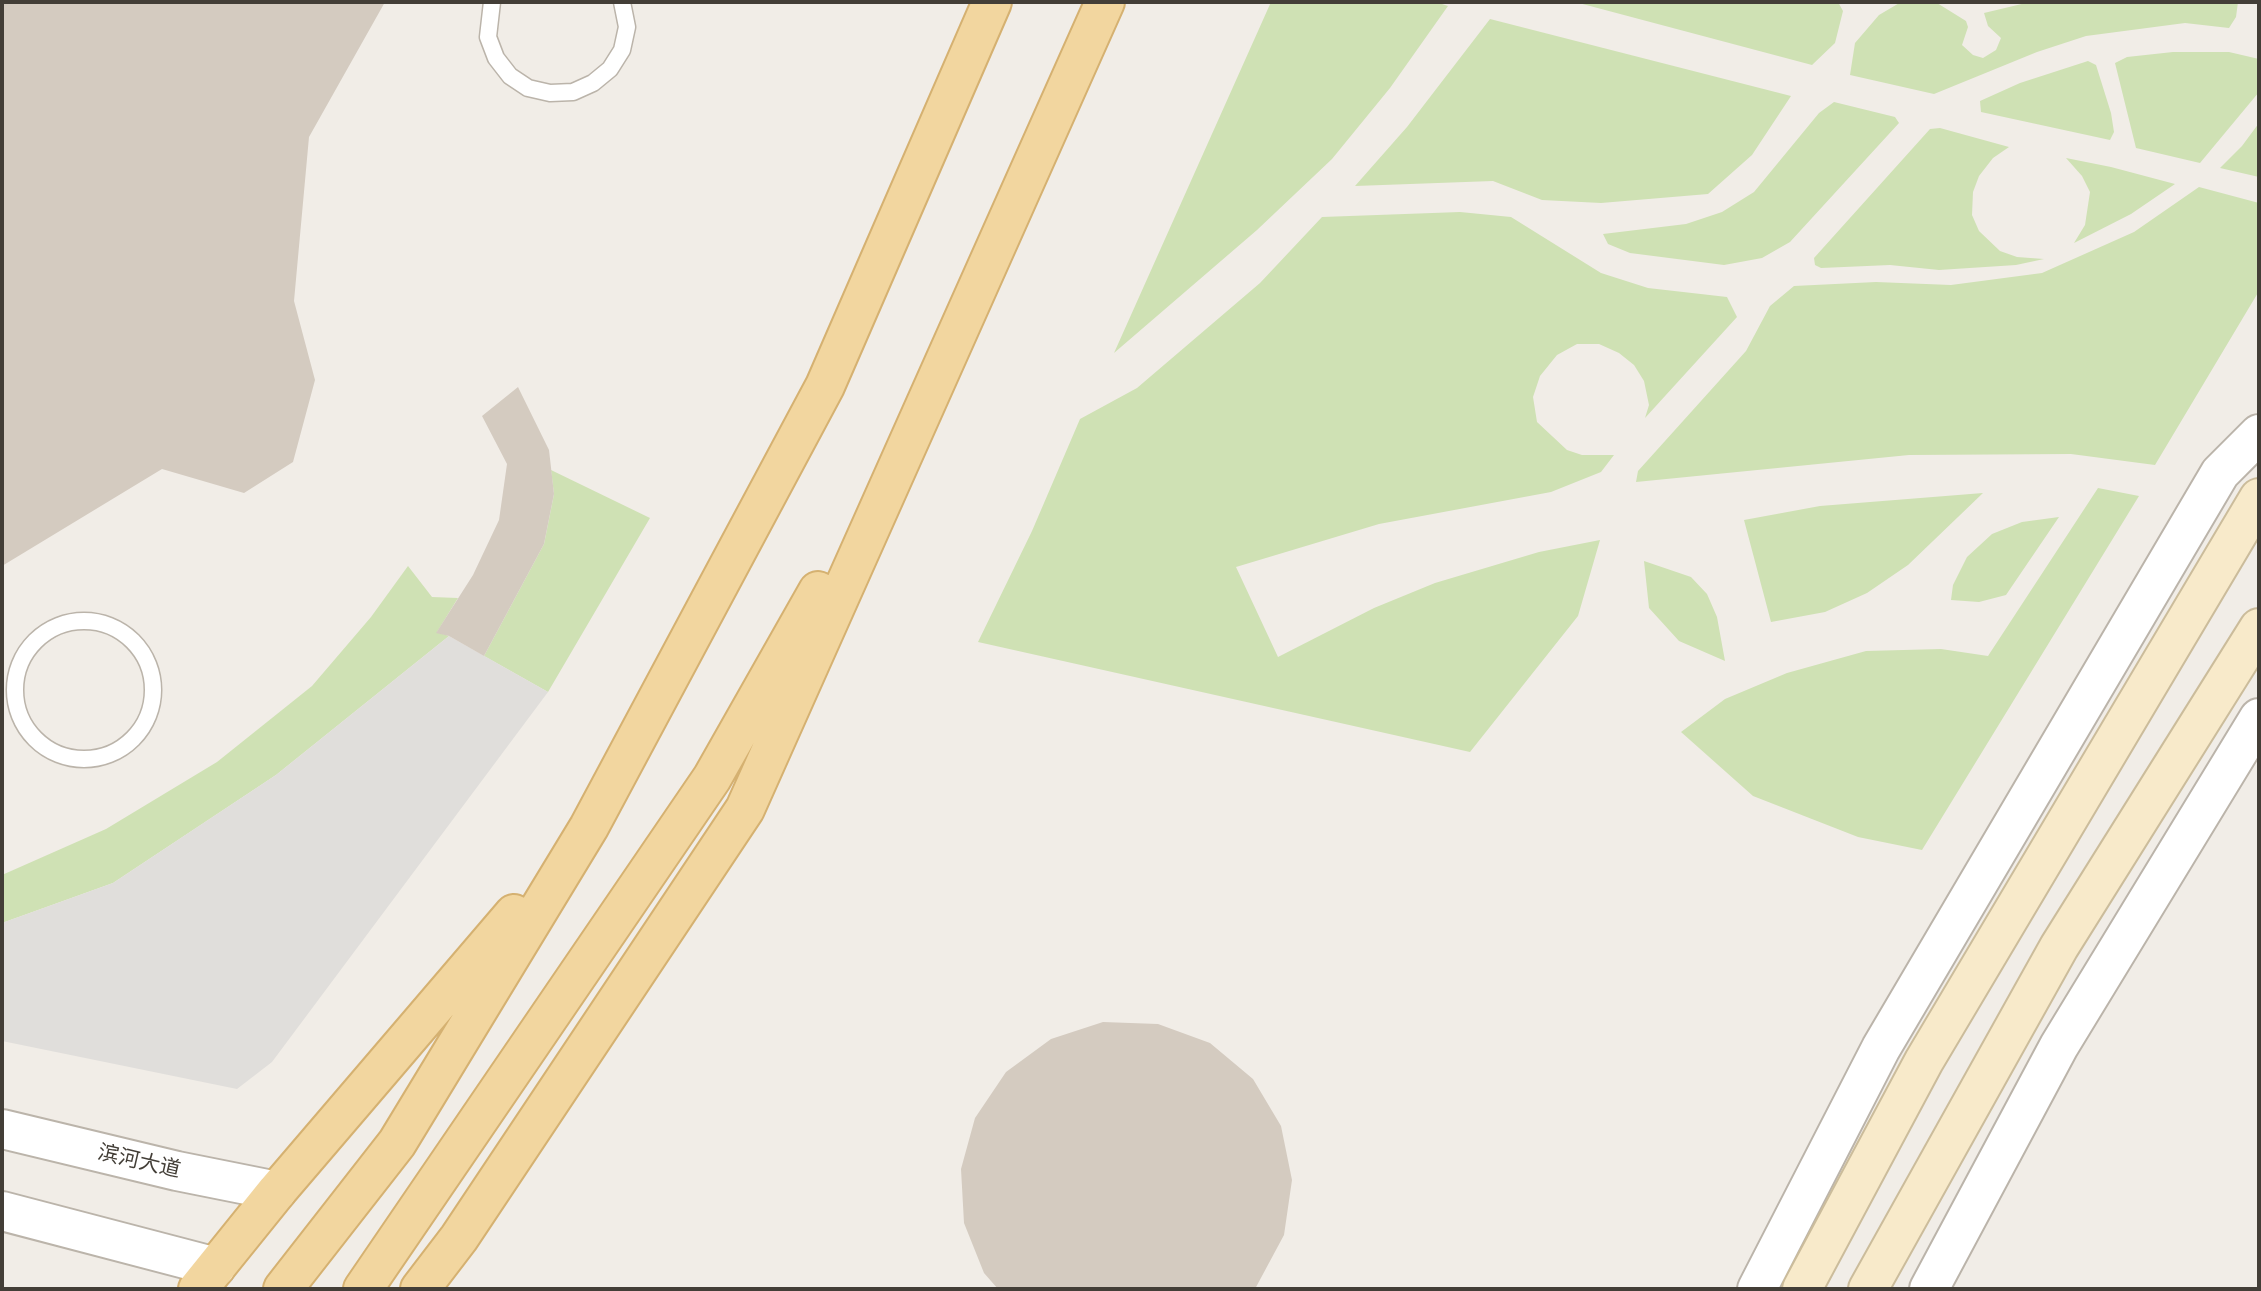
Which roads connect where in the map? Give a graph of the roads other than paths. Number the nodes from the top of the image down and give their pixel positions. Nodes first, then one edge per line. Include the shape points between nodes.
1 (492, 2) edge
2 (622, 2) edge
3 (992, 2) edge
4 (1105, 2) edge
5 (928, 398) junction
6 (2259, 434) edge
7 (2259, 498) edge
8 (77, 621) joint
9 (2259, 628) edge
10 (2259, 718) edge
11 (589, 827) junction
12 (2, 1129) edge
13 (276, 1191) junction
14 (2, 1211) edge
15 (207, 1278) edge
16 (283, 1289) edge
17 (363, 1289) edge
18 (420, 1289) edge
19 (1757, 1289) edge
20 (1802, 1289) edge
21 (1867, 1289) edge
22 (1929, 1289) edge

1 - 2 lane via 488,37 496,58 510,76 528,88 550,93 573,92 610,69 622,50 626,27
3 - 11 main road via 825,386
4 - 5 main road
5 - 17 main road via 712,778
5 - 18 main road via 745,809 459,1238
6 - 19 street via 2220,473 1881,1048
7 - 20 main road via 1924,1060
8 - 8 lane via 55,627 36,640 21,659 15,703 36,741 66,757 99,758 137,735 148,716 153,692 150,669 139,648 122,632 101,623
9 - 21 main road via 2059,947
10 - 22 street via 2059,1046
11 - 13 main road
11 - 16 main road via 397,1143
12 - 13 street, 滨河大道
13 - 15 main road
14 - 15 street

